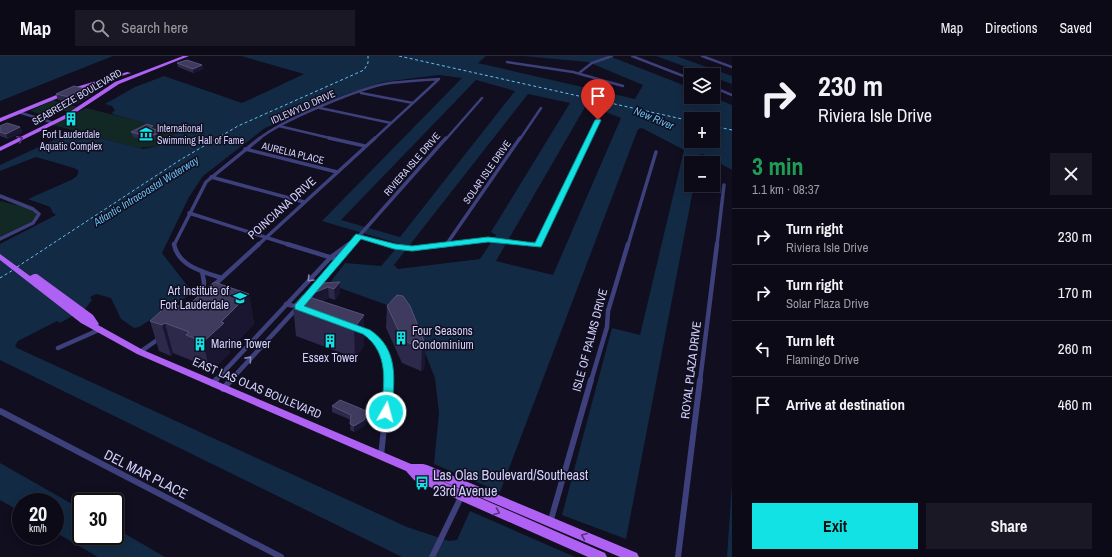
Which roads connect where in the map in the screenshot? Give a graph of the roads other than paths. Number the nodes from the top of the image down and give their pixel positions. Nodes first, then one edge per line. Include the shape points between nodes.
1 (612, 56) edge
2 (632, 56) edge
3 (702, 56) edge
4 (186, 57) edge
5 (507, 62) dead end
6 (732, 66) edge
7 (579, 73) junction
8 (684, 76) edge
9 (439, 79) joint
10 (118, 80) junction
11 (622, 86) dead end
12 (720, 90) edge
13 (360, 92) junction
14 (732, 95) edge
15 (482, 98) dead end
16 (413, 103) junction
17 (320, 108) junction
18 (541, 108) dead end
19 (18, 112) junction
20 (0, 120) edge
21 (598, 120) dead end
22 (54, 122) junction
23 (390, 123) junction
24 (278, 126) junction
25 (365, 146) junction
26 (0, 149) edge
27 (245, 149) junction
28 (656, 152) dead end
29 (337, 172) junction
30 (210, 176) junction
31 (724, 185) dead end
32 (0, 196) edge
33 (304, 202) junction
34 (189, 213) junction
35 (361, 235) junction
36 (266, 237) junction
37 (0, 239) edge
38 (354, 241) junction
39 (446, 245) junction
40 (0, 250) edge
41 (0, 256) edge
42 (331, 257) junction
43 (339, 260) junction
44 (202, 271) junction
45 (222, 278) junction
46 (203, 295) junction
47 (199, 300) edge
48 (286, 304) junction
49 (298, 307) junction
50 (304, 310) edge
51 (87, 319) junction
52 (99, 328) junction
53 (356, 328) edge
54 (163, 336) edge
55 (58, 348) dead end
56 (140, 352) junction
57 (213, 384) junction
58 (223, 389) junction
59 (0, 411) edge
60 (381, 456) junction
61 (463, 491) junction
62 (548, 528) junction
63 (599, 543) junction
64 (598, 556) edge
65 (281, 557) edge
66 (432, 557) edge
67 (633, 557) edge
68 (678, 557) edge

1 - 7 street via 589,65
2 - 8 street
3 - 6 street
4 - 10 main road
5 - 7 street
7 - 11 street
9 - 13 street, IDLEWYLD DRIVE via 388,83
9 - 16 street, POINCIANA DRIVE
10 - 19 main road via 108,79 69,91
10 - 22 main road, SEABREEZE BOULEVARD via 77,110
12 - 14 street
13 - 16 street
13 - 17 street, IDLEWYLD DRIVE
15 - 35 street, RIVIERA ISLE DRIVE
16 - 23 street, POINCIANA DRIVE
17 - 23 street
17 - 24 street, IDLEWYLD DRIVE
18 - 39 street, SOLAR ISLE DRIVE
19 - 20 main road
19 - 22 street
21 - 39 street via 538,246 488,239
26 -> 22 main road, SEABREEZE BOULEVARD
23 - 25 street, POINCIANA DRIVE
24 - 25 street
24 - 27 street, IDLEWYLD DRIVE
25 - 29 street, POINCIANA DRIVE
27 - 29 street, AURELIA PLACE
27 - 30 street, IDLEWYLD DRIVE
28 - 62 street, ISLE OF PALMS DRIVE via 608,311 607,327
29 - 33 street, POINCIANA DRIVE
30 - 33 street
30 - 34 street, IDLEWYLD DRIVE
31 - 68 street, ROYAL PLAZA DRIVE
32 - 37 street via 33,209 39,214 33,223
33 - 36 street, POINCIANA DRIVE
34 - 36 street
34 - 44 street, IDLEWYLD DRIVE via 174,244 175,252
35 - 38 street, RIVIERA ISLE DRIVE
35 - 39 street via 412,249
36 - 42 street
36 - 45 street, POINCIANA DRIVE
38 - 42 street, RIVIERA ISLE DRIVE
38 - 43 street, RIVIERA ISLE DRIVE
40 - 51 main road, EAST LAS OLAS BOULEVARD
41 - 51 main road, EAST LAS OLAS BOULEVARD
42 - 43 street
42 -> 48 street, RIVIERA ISLE DRIVE
43 - 49 street, RIVIERA ISLE DRIVE
44 - 45 street, IDLEWYLD DRIVE
44 - 46 street
45 - 46 street, POINCIANA DRIVE
46 - 47 street, POINCIANA DRIVE
48 - 49 street
48 - 57 street, RIVIERA ISLE DRIVE
49 - 50 street
58 -> 49 street, RIVIERA ISLE DRIVE
51 - 52 main road, EAST LAS OLAS BOULEVARD
52 - 55 street
52 - 56 main road, EAST LAS OLAS BOULEVARD
53 - 60 street via 375,338 389,364 390,383
54 - 56 street
56 - 57 main road, EAST LAS OLAS BOULEVARD
57 - 58 main road, EAST LAS OLAS BOULEVARD
58 - 60 main road, EAST LAS OLAS BOULEVARD
59 - 65 street, DEL MAR PLACE
60 - 61 main road, EAST LAS OLAS BOULEVARD via 410,468 418,477
61 - 62 main road, EAST LAS OLAS BOULEVARD
61 - 66 street
63 -> 62 main road, EAST LAS OLAS BOULEVARD
62 - 64 main road, EAST LAS OLAS BOULEVARD
63 - 64 street
63 - 67 main road, EAST LAS OLAS BOULEVARD

